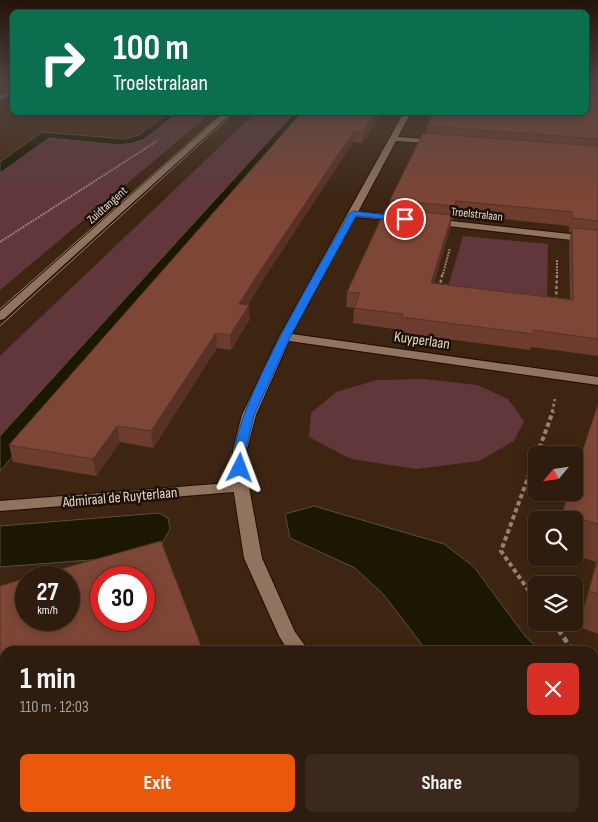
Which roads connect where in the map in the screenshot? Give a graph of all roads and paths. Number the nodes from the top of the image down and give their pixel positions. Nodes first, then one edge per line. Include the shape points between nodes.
1 (218, 122) edge
2 (403, 122) edge
3 (161, 138) dead end
4 (394, 139) junction
5 (442, 143) edge
6 (353, 214) junction
7 (457, 225) junction
8 (557, 235) junction
9 (598, 240) edge
10 (0, 242) edge
11 (437, 296) edge
12 (556, 301) edge
13 (0, 317) edge
14 (285, 337) junction
15 (554, 375) junction
16 (598, 382) edge
17 (539, 446) edge
18 (528, 477) edge
19 (241, 487) junction
20 (0, 506) edge
21 (528, 589) edge
22 (559, 631) edge
23 (295, 646) edge
24 (570, 646) edge

1 - 13 street, Zuidtangent
2 - 4 street
3 - 10 path
4 - 5 street
4 - 6 street
6 - 7 street, Troelstralaan
6 - 14 street
7 - 8 street, Troelstralaan
7 - 11 path
8 - 9 street, Troelstralaan
8 - 12 path
14 - 15 street, Kuyperlaan
14 - 19 street via 249,415 240,449
15 - 16 street, Kuyperlaan
15 - 17 path via 555,404
18 - 21 path via 501,551
19 - 20 street, Admiraal de Ruyterlaan
19 - 23 street via 253,558
22 - 24 path

